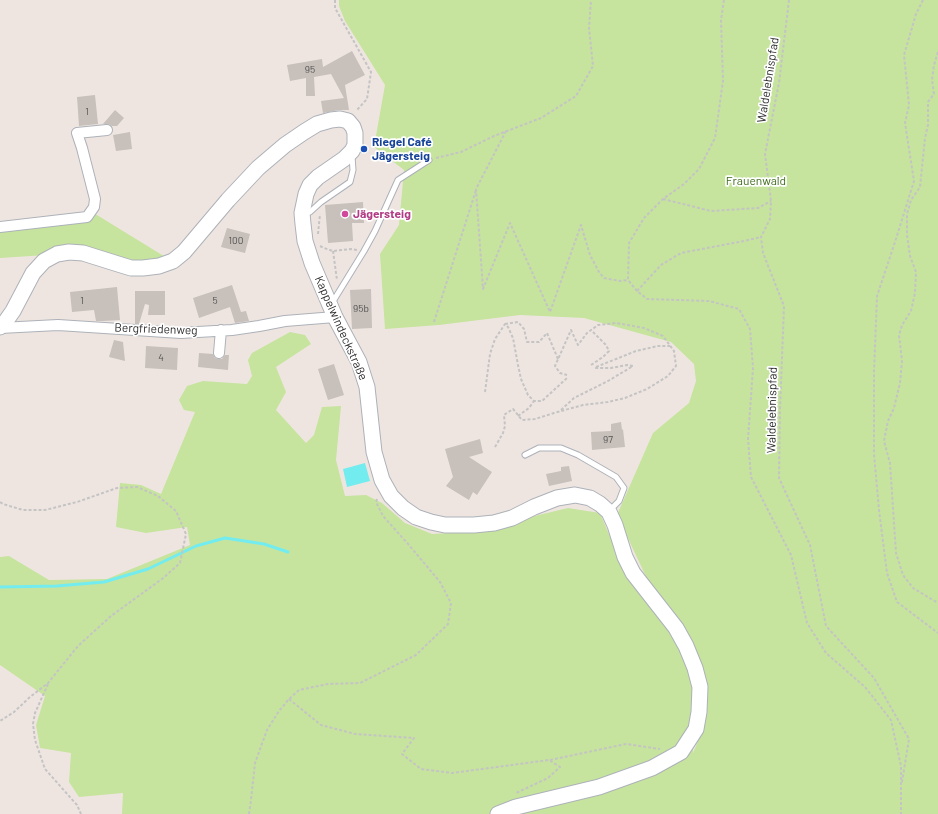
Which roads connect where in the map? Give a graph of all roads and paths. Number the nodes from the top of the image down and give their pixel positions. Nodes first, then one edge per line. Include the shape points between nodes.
1 (335, 0) edge
2 (591, 0) edge
3 (724, 0) edge
4 (789, 0) edge
5 (923, 0) edge
6 (938, 52) edge
7 (348, 121) junction
8 (107, 130) dead end
9 (506, 131) junction
10 (352, 151) junction
11 (429, 160) joint
12 (476, 189) junction
13 (663, 199) junction
14 (771, 201) junction
15 (321, 202) junction
16 (302, 213) junction
17 (0, 227) edge
18 (761, 237) junction
19 (318, 238) dead end
20 (319, 242) dead end
21 (333, 251) junction
22 (364, 251) junction
23 (628, 280) junction
24 (637, 291) junction
25 (338, 293) junction
26 (332, 312) junction
27 (434, 322) dead end
28 (504, 324) junction
29 (0, 328) edge
30 (221, 330) junction
31 (591, 330) junction
32 (670, 346) junction
33 (219, 353) dead end
34 (558, 359) junction
35 (591, 365) dead end
36 (567, 375) dead end
37 (567, 378) dead end
38 (485, 392) dead end
39 (534, 401) junction
40 (560, 411) junction
41 (518, 416) junction
42 (495, 447) dead end
43 (525, 454) dead end
44 (382, 480) junction
45 (0, 502) edge
46 (609, 512) junction
47 (938, 604) edge
48 (938, 633) edge
49 (48, 683) junction
50 (289, 699) junction
51 (0, 721) edge
52 (660, 749) dead end
53 (549, 760) junction
54 (901, 792) junction
55 (514, 794) dead end
56 (81, 814) edge
57 (249, 814) edge
58 (498, 814) edge
59 (901, 814) edge

1 - 7 path via 336,8 371,72 367,99
2 - 9 path via 589,28 593,66 576,96 541,118
3 - 13 path via 721,20 723,81 715,138 699,169
4 - 14 path, Waldelebnispfad via 779,83 765,154
5 - 48 path via 916,14 904,55 909,105 905,123 914,181 877,296 874,454 887,573 897,602
6 - 47 path via 932,80 934,94 928,102 928,126 920,186 911,200 907,214 910,256 916,272 915,293 911,311 899,335 902,361 900,383 884,441 890,463 896,553 903,575 913,588
7 - 10 street via 355,132 355,145
7 - 29 street via 340,119 317,124 285,145 253,173 184,252 173,261 159,266 131,268 69,252 57,254 44,261 33,273 13,311
8 - 17 street via 77,133 95,199 94,207 86,217
9 - 11 path via 461,152
9 - 12 path
10 - 15 lane via 353,170 350,182
10 - 16 street, Kappelwindeckstraße via 310,185
11 - 22 lane via 398,180
12 - 23 path via 483,289 510,223 550,312 581,225 590,255 604,278
12 - 27 path
13 - 14 path via 711,210 758,208
13 - 23 path via 644,218 629,243
14 - 18 path, Waldelebnispfad via 770,219
15 - 16 lane via 310,212
15 - 19 path
16 - 26 street, Kappelwindeckstraße via 305,241
18 - 24 path via 681,253 661,266
18 - 54 path, Waldelebnispfad via 763,253 784,306 779,478 810,546 826,626 874,678 909,739
20 - 21 path via 320,246
21 - 22 path
21 - 25 path
22 - 25 lane
23 - 24 path
24 - 54 path via 647,299 709,301 738,309 750,329 753,368 748,440 751,477 791,555 807,622 826,654 865,686 891,720 901,766
25 - 26 lane
26 - 30 street, Bergfriedenweg via 259,326
26 - 44 street, Kappelwindeckstraße via 359,362 367,387 374,452
28 - 34 path via 518,322 524,329 527,342 539,342 547,333
28 - 38 path via 490,354
28 - 39 path via 513,338 521,379 528,395
29 - 30 street, Bergfriedenweg via 58,325 181,333
30 - 33 street
31 - 32 path via 598,325 616,323 644,328 663,336
31 - 34 path via 578,345 571,330
31 - 35 path via 609,351
32 - 40 path via 674,351 676,366 668,376 647,389 625,398
32 - 40 path via 636,351 595,368 633,366 574,398
34 - 36 path via 555,366 560,373
37 - 39 path via 542,401
39 - 41 path
40 - 41 path via 535,419 522,420
41 - 42 path via 513,409 504,415 505,426
43 - 46 lane via 539,448 561,448 616,477 624,488 619,501
44 - 46 street, Kappelwindeckstraße via 391,496 410,513 431,522 445,524 494,523 557,498 575,495 590,498
44 - 50 path via 376,502 383,516 440,582 451,603 448,624 416,655 360,683 328,684 299,690
45 - 49 path via 23,510 45,510 117,488 137,487 158,496 176,511 186,534 180,563 111,616 78,646
46 - 58 street via 633,573 676,628 695,668 700,687 696,729 681,752 652,768
49 - 51 path
49 - 56 path via 35,713 35,740 45,769 77,805
50 - 53 path via 321,725 355,734 414,738 402,754 421,769 452,773
50 - 57 path via 266,730 254,763
52 - 53 path via 626,744
53 - 55 path via 560,767 548,778
54 - 59 path

